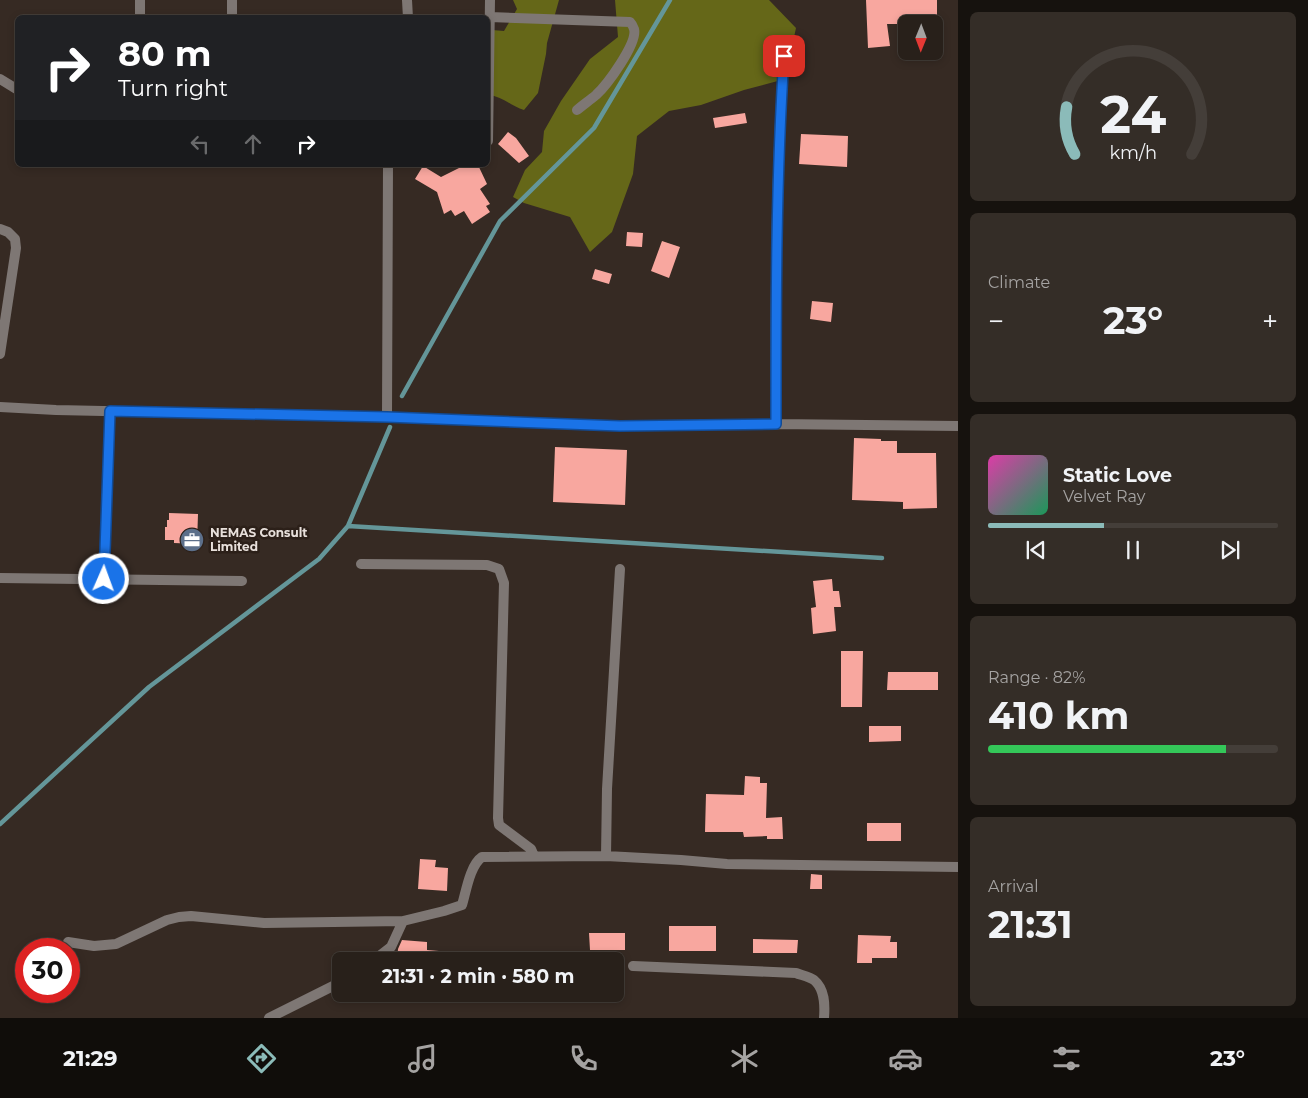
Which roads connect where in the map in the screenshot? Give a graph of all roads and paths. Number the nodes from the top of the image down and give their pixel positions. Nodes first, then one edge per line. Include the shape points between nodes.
1 (140, 0) edge
2 (232, 0) edge
3 (407, 0) edge
4 (490, 0) edge
5 (140, 15) edge
6 (232, 15) edge
7 (408, 15) edge
8 (490, 17) joint
9 (785, 41) dead end
10 (0, 79) edge
11 (15, 88) edge
12 (577, 110) dead end
13 (388, 167) edge
14 (0, 229) edge
15 (0, 354) edge
16 (0, 408) edge
17 (110, 411) junction
18 (387, 417) junction
19 (776, 424) junction
20 (958, 426) edge
21 (361, 564) dead end
22 (620, 569) dead end
23 (0, 578) edge
24 (104, 579) junction
25 (242, 581) dead end
26 (534, 856) junction
27 (606, 856) junction
28 (958, 867) edge
29 (403, 921) junction
30 (80, 944) edge
31 (385, 952) edge
32 (633, 966) dead end
33 (332, 986) edge
34 (269, 1018) edge
35 (824, 1018) edge

1 - 5 street
2 - 6 street
3 - 7 street
4 - 8 street
8 - 12 street via 630,22 634,26 632,42 610,80
9 - 19 street via 779,137
10 - 11 street
13 - 18 street
14 - 15 street via 16,239
16 - 17 street
17 - 18 street
17 - 24 street
18 - 19 street via 620,426
19 - 20 street
21 - 26 street via 487,565 498,569 504,583 498,818 499,825 531,849
22 - 27 street
23 - 24 street
24 - 25 street
26 - 27 street
26 - 29 street via 482,857 471,874 462,905
27 - 28 street via 726,864
29 - 30 street via 264,924 191,916 167,920 116,944
29 - 31 street via 391,947
32 - 35 street via 796,973 813,979 821,987
33 - 34 street

